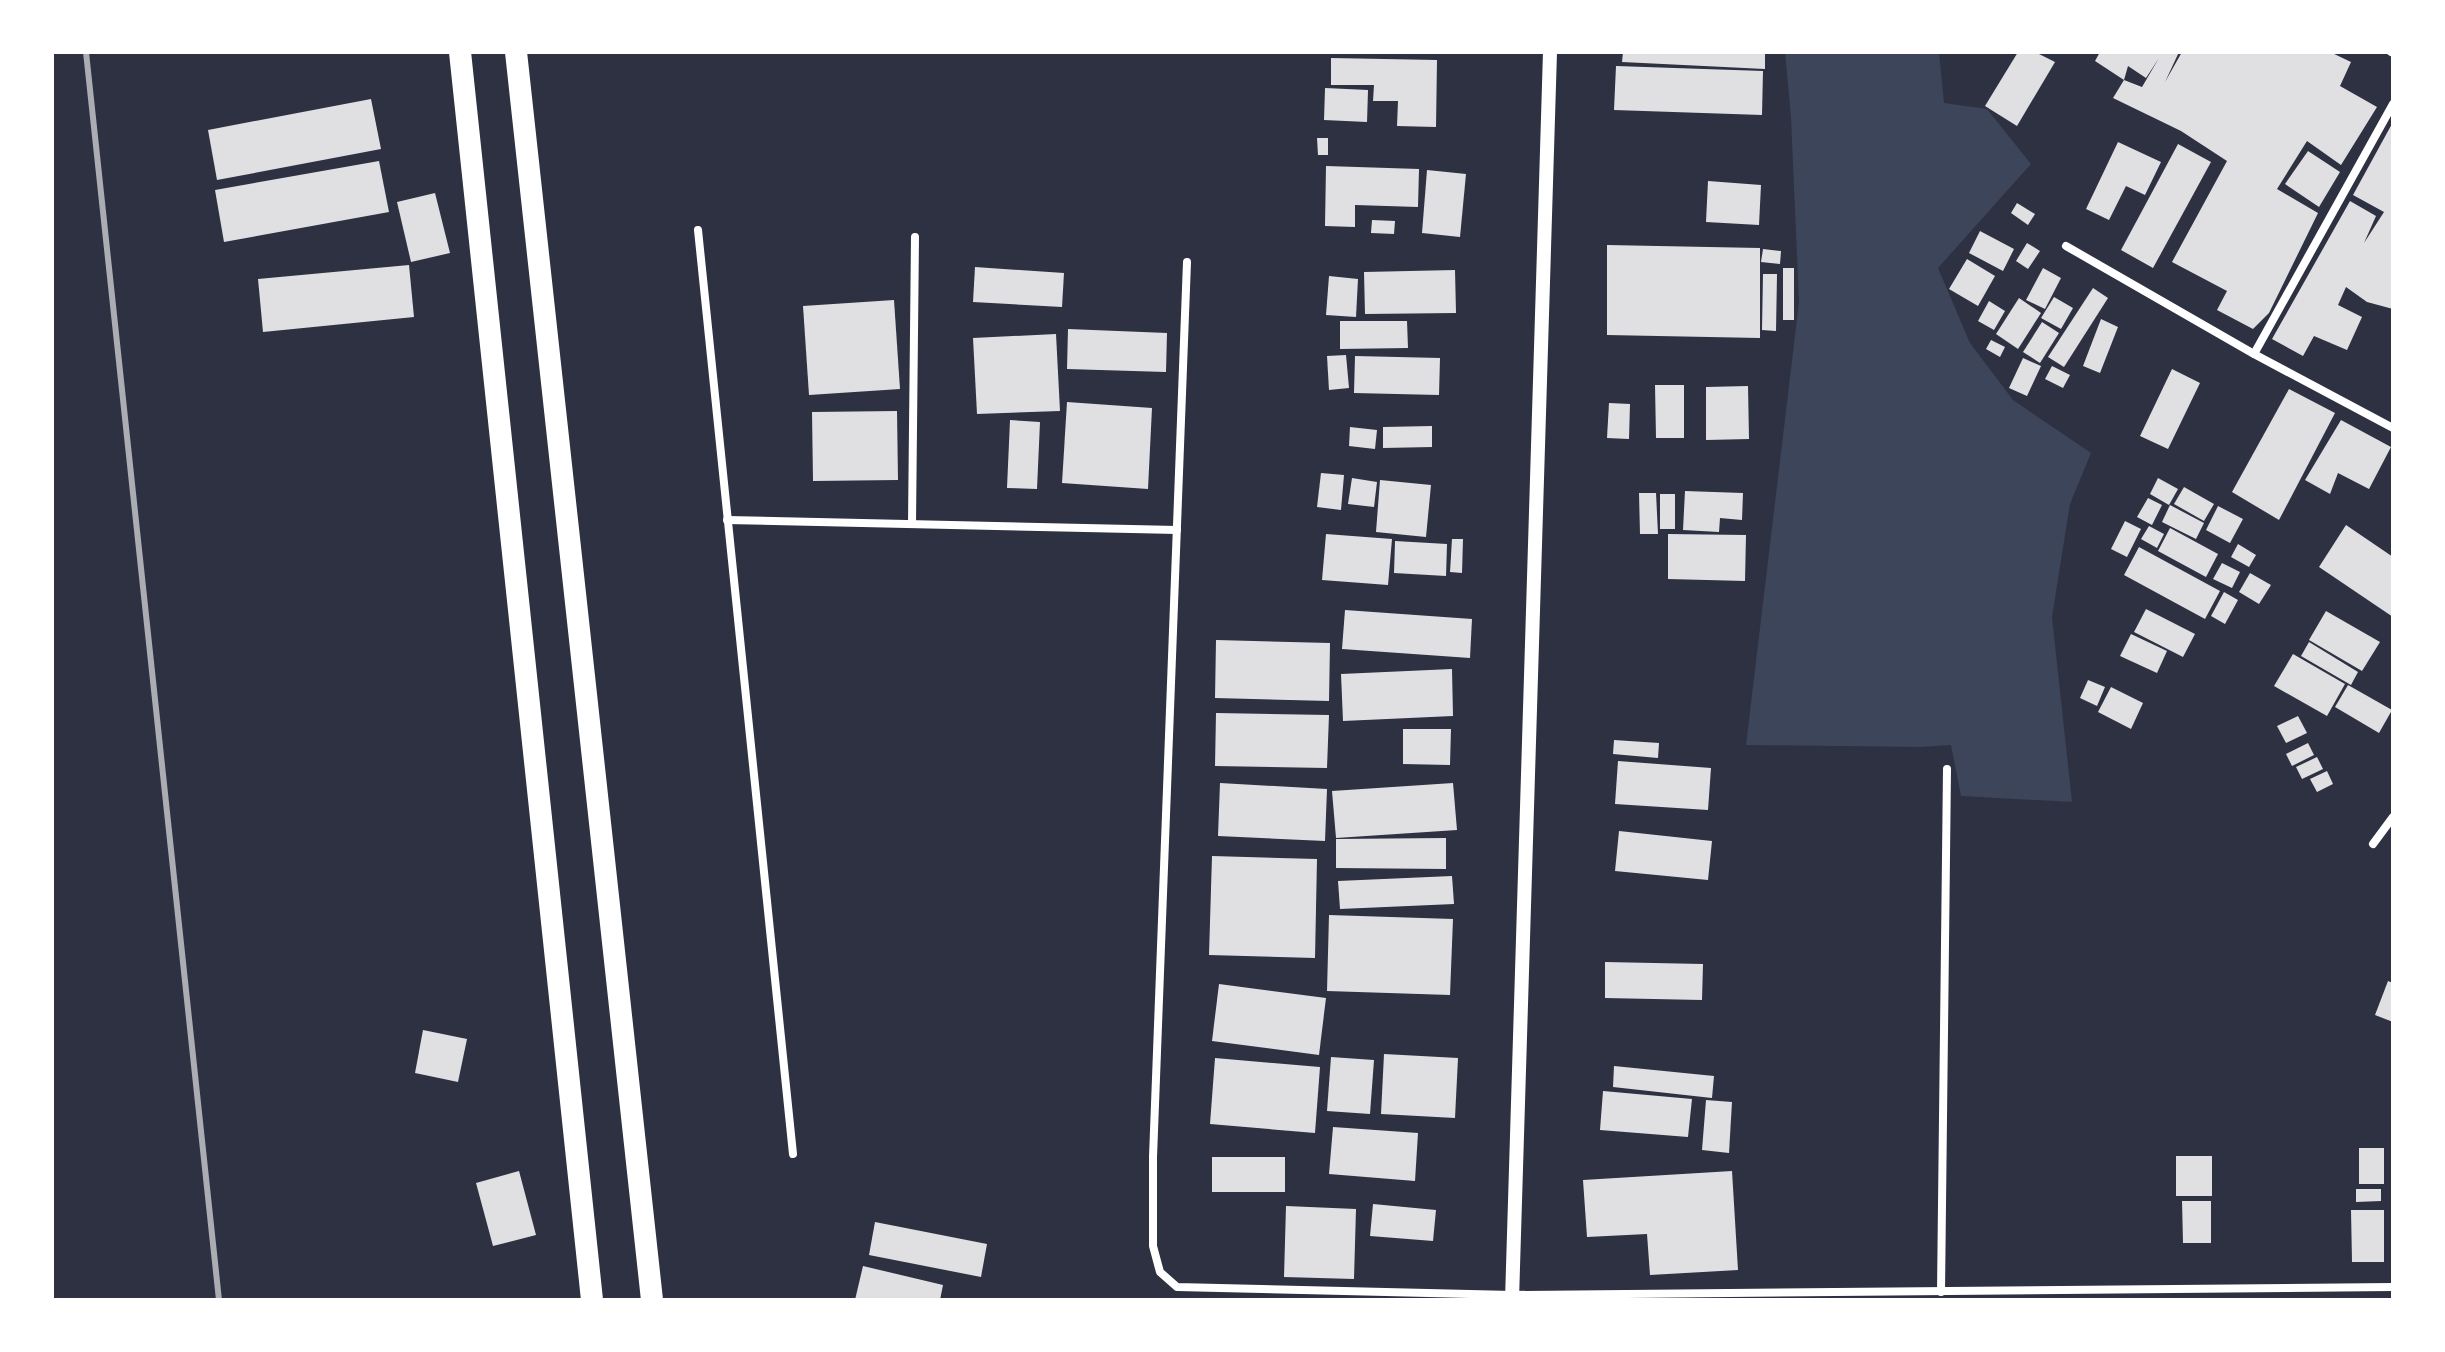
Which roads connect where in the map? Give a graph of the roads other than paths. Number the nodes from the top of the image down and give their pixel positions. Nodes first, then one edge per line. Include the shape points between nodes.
1 (460, 52) edge
2 (516, 52) edge
3 (1550, 52) edge
4 (2393, 104) edge
5 (698, 230) dead end
6 (915, 237) dead end
7 (2066, 246) dead end
8 (1187, 262) dead end
9 (2254, 354) junction
10 (2393, 428) edge
11 (727, 520) junction
12 (912, 524) junction
13 (1177, 530) junction
14 (1947, 769) dead end
15 (2393, 817) edge
16 (2373, 844) dead end
17 (793, 1154) dead end
18 (2393, 1287) edge
19 (1941, 1292) junction
20 (1512, 1298) edge
21 (592, 1300) edge
22 (652, 1300) edge

1 - 21 highway
2 - 22 highway
3 - 20 street
4 - 9 street
5 - 11 street
6 - 12 street
7 - 9 street
8 - 13 street
9 - 10 street
11 - 12 street
11 - 17 street
12 - 13 street
13 - 20 street via 1153,1157 1153,1246 1160,1272 1177,1287
14 - 19 street
15 - 16 street
18 - 19 street
19 - 20 street

